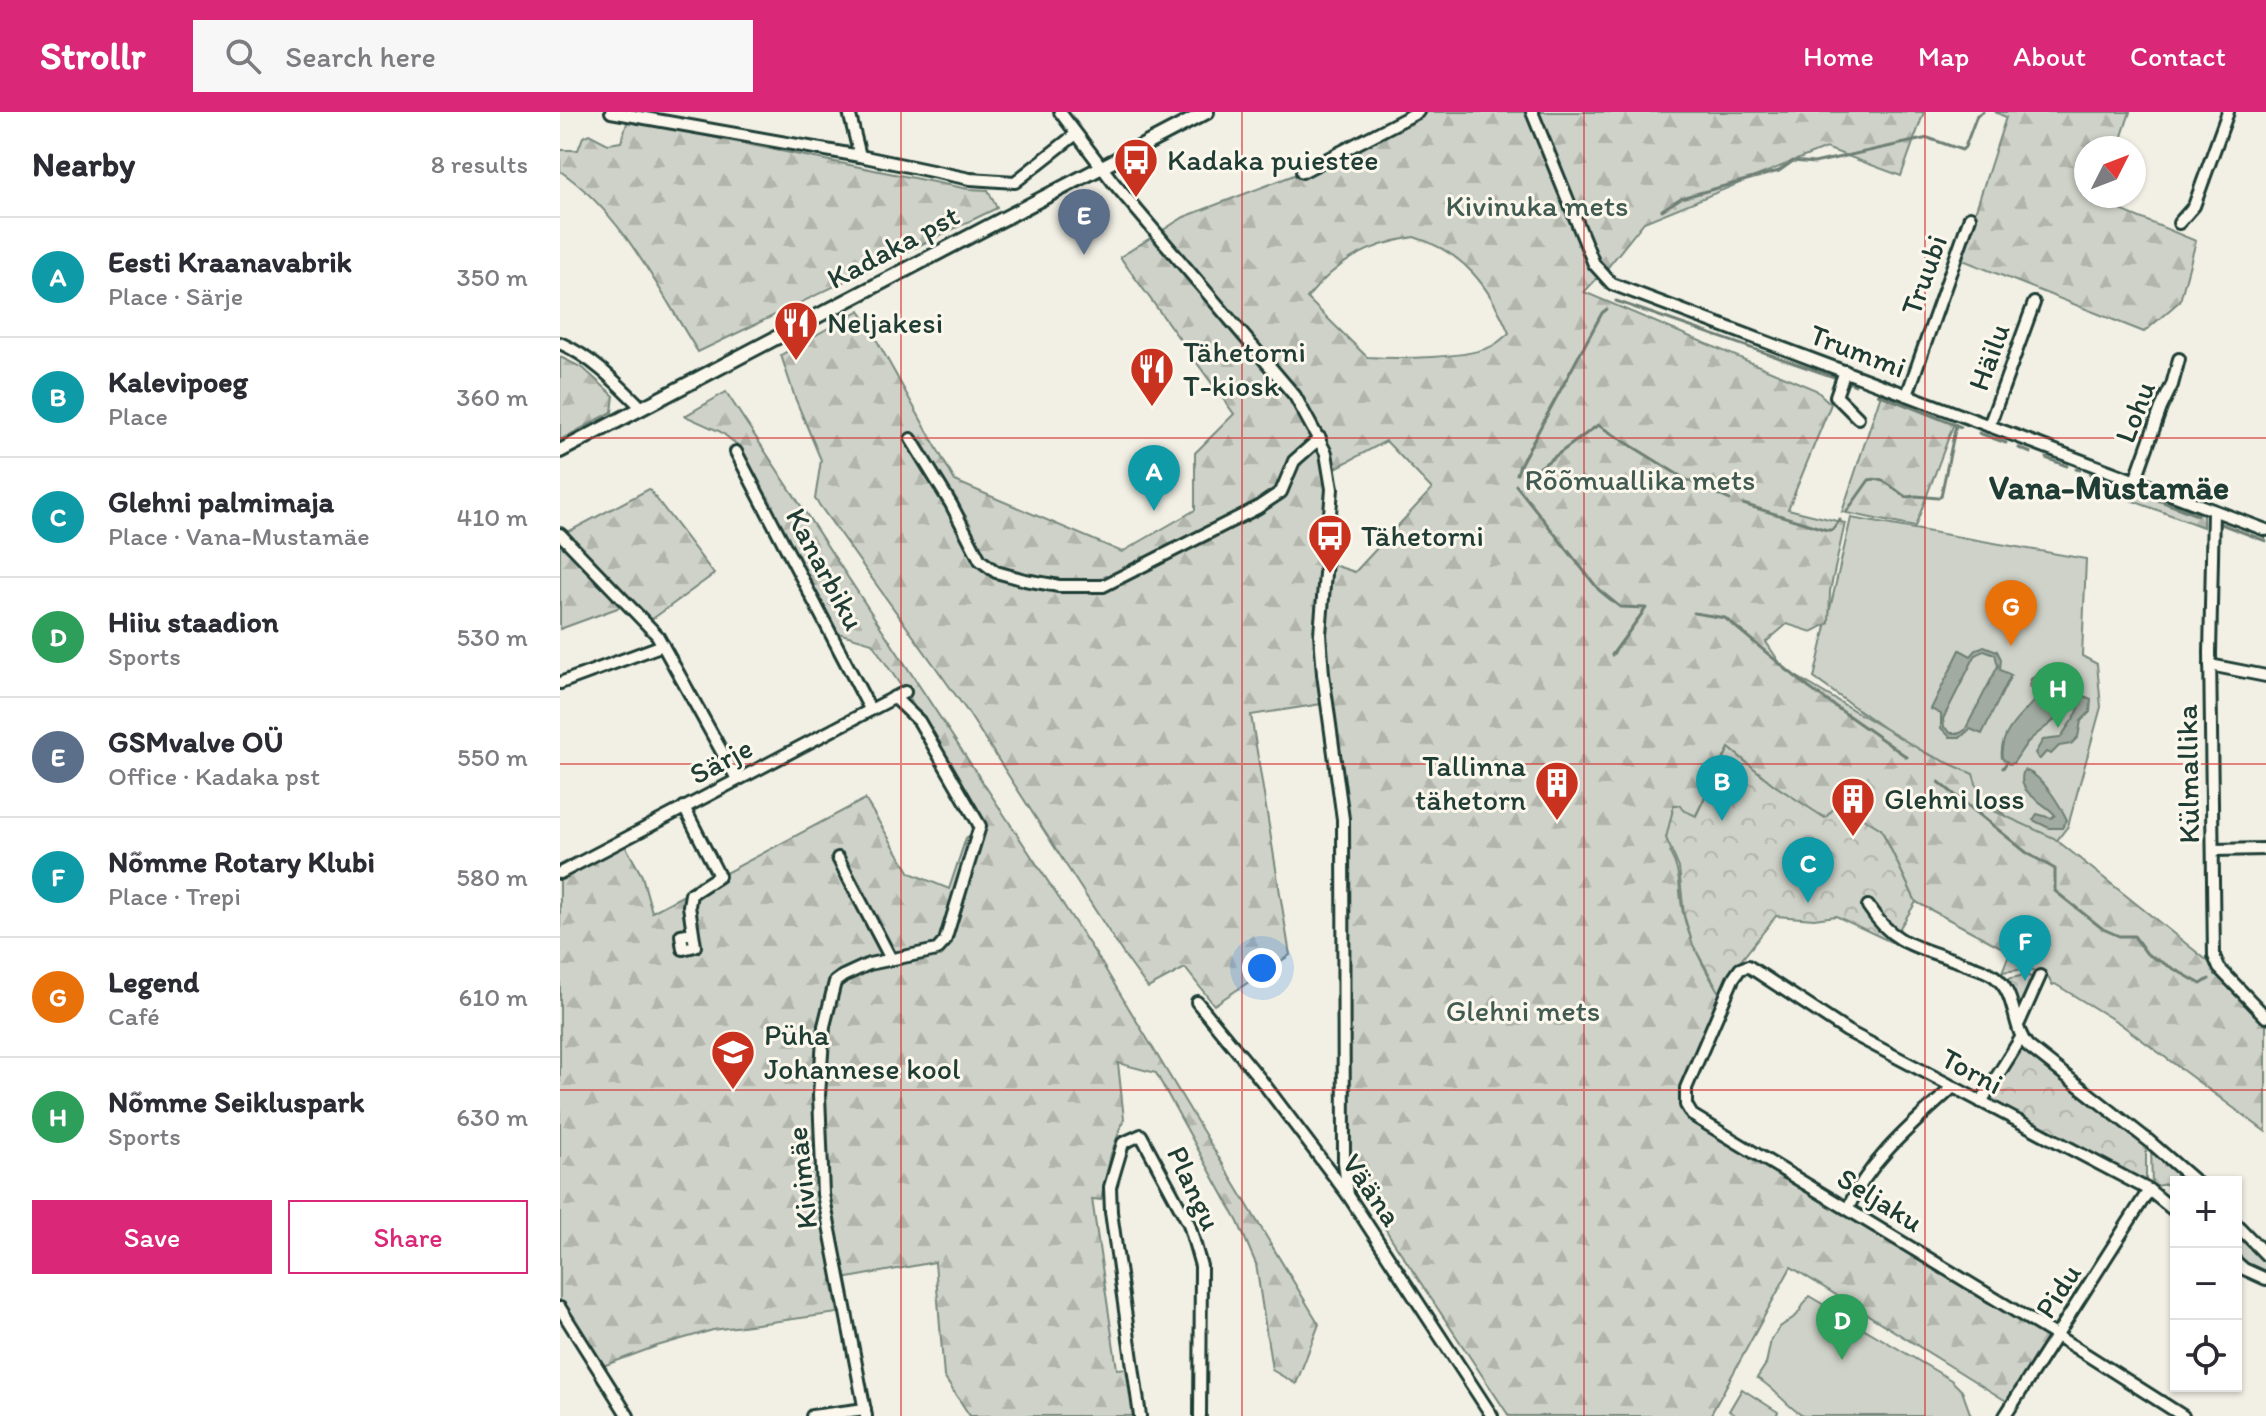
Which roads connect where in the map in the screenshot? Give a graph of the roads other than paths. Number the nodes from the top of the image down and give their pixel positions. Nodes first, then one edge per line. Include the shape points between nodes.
1 (849, 112) edge
2 (1060, 112) edge
3 (1207, 112) edge
4 (1418, 112) edge
5 (1532, 112) edge
6 (2228, 112) edge
7 (611, 113) edge
8 (665, 116) edge
9 (1076, 134) junction
10 (860, 156) junction
11 (1102, 168) junction
12 (1302, 172) dead end
13 (1970, 217) dead end
14 (2179, 223) dead end
15 (2034, 303) dead end
16 (560, 343) edge
17 (2179, 359) dead end
18 (1845, 371) junction
19 (1907, 395) junction
20 (642, 408) junction
21 (1858, 418) dead end
22 (1989, 426) junction
23 (1320, 438) junction
24 (911, 439) dead end
25 (560, 451) edge
26 (736, 452) dead end
27 (2135, 481) junction
28 (2213, 511) junction
29 (2266, 530) edge
30 (560, 534) edge
31 (663, 645) junction
32 (2210, 665) junction
33 (2266, 676) edge
34 (560, 683) edge
35 (870, 709) junction
36 (737, 779) junction
37 (684, 807) junction
38 (980, 826) joint
39 (2266, 849) edge
40 (2213, 850) junction
41 (838, 858) dead end
42 (560, 873) edge
43 (1868, 906) dead end
44 (693, 933) dead end
45 (891, 959) junction
46 (1748, 966) joint
47 (2040, 976) dead end
48 (1197, 1002) dead end
49 (2266, 1017) edge
50 (2019, 1023) junction
51 (2021, 1038) junction
52 (1952, 1088) junction
53 (1981, 1102) junction
54 (2189, 1176) edge
55 (2149, 1190) junction
56 (1348, 1195) junction
57 (2170, 1207) edge
58 (1848, 1208) junction
59 (2242, 1230) edge
60 (2266, 1255) edge
61 (2242, 1267) edge
62 (2266, 1279) edge
63 (560, 1308) edge
64 (2056, 1337) junction
65 (865, 1413) edge
66 (628, 1416) edge
67 (812, 1416) edge
68 (1140, 1416) edge
69 (1200, 1416) edge
70 (1492, 1416) edge
71 (2005, 1416) edge
72 (2183, 1416) edge

1 - 10 street
2 - 9 street
3 - 11 main road, Kadaka pst
4 - 12 street
5 - 18 street, Trummi via 1594,264 1606,279
6 - 14 street via 2194,206
7 - 8 street
8 - 10 street
9 - 10 street via 1015,182 970,179
9 - 11 street
11 - 20 main road, Kadaka pst
11 - 23 street via 1270,365
13 - 19 street, Truubi
15 - 22 street, Häilu
16 - 20 street via 601,368
17 - 27 street, Lohu
18 - 19 street, Trummi
18 - 21 street via 1836,396
19 - 22 street, Trummi
20 - 25 main road, Kadaka pst
22 - 27 street, Trummi
23 - 24 street via 1294,461 1281,492 1103,586 1025,580 996,572 980,560
23 - 56 street via 1332,489 1320,634 1343,819
26 - 35 street, Kanarbiku
27 - 28 street, Trummi
28 - 29 street, Trummi
28 - 32 street, Külmallika
30 - 31 street
31 - 34 street
31 - 36 street
32 - 33 street
32 - 40 street, Külmallika
35 - 36 street, Särje
35 - 38 street, Särje via 899,694
36 - 37 street, Särje
37 - 42 street, Särje
37 - 44 street via 719,876 691,894
38 - 45 street, Kivimäe via 945,941 937,950
39 - 40 street
40 - 49 street, Külmallika via 2214,956
41 - 45 street
43 - 50 street via 1895,938 1996,977
45 - 65 street, Kivimäe via 835,982 824,1026 819,1095 823,1194
46 - 52 street, Torni via 1847,1031
46 - 58 street, Seljaku via 1740,969 1723,999 1686,1088 1686,1105 1692,1115
47 - 50 street
48 - 56 street, Vääna
50 - 51 street
51 - 53 street
51 - 54 street
52 - 53 street, Torni
52 - 58 street via 1884,1152
53 - 55 street, Torni
55 - 57 street, Torni
55 - 64 street, Pidu
56 - 70 street, Vääna
58 - 64 street, Seljaku
59 - 60 street
61 - 62 street
63 - 66 street
64 - 71 street, Pidu
64 - 72 street, Seljaku
65 - 67 street
68 - 69 street, Plangu via 1110,1187 1123,1143 1141,1135 1189,1224 1201,1266

